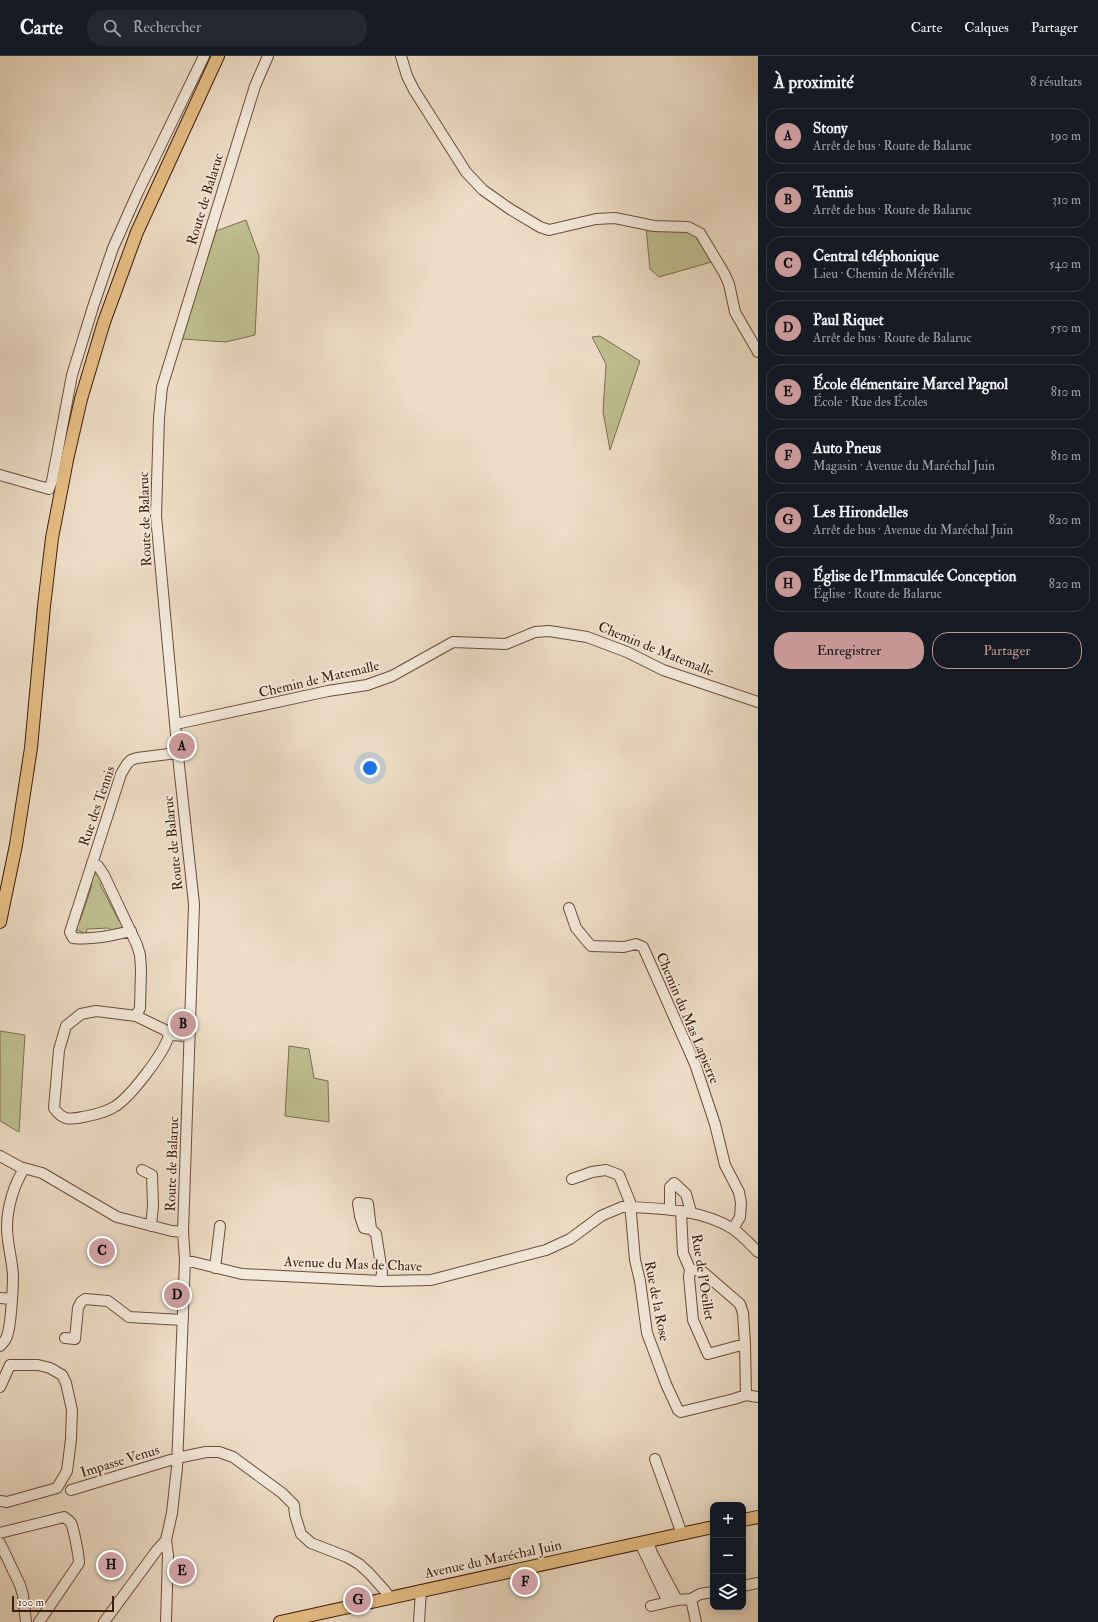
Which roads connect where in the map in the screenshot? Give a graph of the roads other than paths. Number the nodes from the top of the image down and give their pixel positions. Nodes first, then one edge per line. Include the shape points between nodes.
1 (204, 56) edge
2 (218, 56) edge
3 (268, 56) edge
4 (401, 56) edge
5 (758, 352) edge
6 (0, 475) edge
7 (758, 702) edge
8 (176, 724) junction
9 (178, 753) junction
10 (92, 863) junction
11 (569, 908) dead end
12 (0, 922) edge
13 (130, 931) junction
14 (136, 1016) junction
15 (169, 1035) junction
16 (189, 1036) junction
17 (0, 1156) edge
18 (24, 1169) junction
19 (142, 1170) dead end
20 (572, 1179) dead end
21 (631, 1207) junction
22 (681, 1211) junction
23 (151, 1226) junction
24 (220, 1226) dead end
25 (371, 1229) dead end
26 (734, 1229) junction
27 (183, 1232) junction
28 (758, 1252) edge
29 (185, 1260) junction
30 (215, 1268) junction
31 (690, 1269) junction
32 (381, 1281) junction
33 (0, 1298) edge
34 (12, 1298) junction
35 (183, 1320) junction
36 (65, 1338) dead end
37 (745, 1344) junction
38 (0, 1346) edge
39 (0, 1387) edge
40 (746, 1395) junction
41 (758, 1397) edge
42 (177, 1458) junction
43 (655, 1459) dead end
44 (71, 1490) dead end
45 (0, 1501) edge
46 (758, 1517) edge
47 (746, 1519) edge
48 (710, 1528) edge
49 (0, 1533) edge
50 (682, 1534) junction
51 (166, 1540) junction
52 (644, 1542) junction
53 (0, 1543) edge
54 (758, 1583) edge
55 (746, 1585) edge
56 (421, 1590) junction
57 (710, 1592) edge
58 (389, 1597) junction
59 (691, 1599) junction
60 (672, 1601) junction
61 (651, 1606) dead end
62 (26, 1622) edge
63 (39, 1622) edge
64 (104, 1622) edge
65 (166, 1622) edge
66 (280, 1622) edge
67 (419, 1622) edge
68 (696, 1622) edge

1 - 6 street via 113,248 72,375 52,481 48,489
2 - 12 main road via 137,232 104,322 81,399 52,538 31,748 16,845
3 - 8 street, Route de Balaruc via 254,86 162,387 156,516
4 - 5 street via 414,90 466,172 483,190 529,221 549,230 596,219 615,218 654,226 688,227 700,233 724,273 735,312
7 - 8 street, Chemin de Matemalle via 663,670 588,637 549,631 536,632 506,644 454,642 392,676 367,685
8 - 9 street, Route de Balaruc
9 - 10 street, Rue des Tennis via 137,758 127,764 121,774
9 - 16 street, Route de Balaruc via 194,904
10 - 13 street, Rue des Tennis via 98,866 104,875
10 - 13 street, Rue des Tennis via 70,932 73,938 99,938
11 - 26 street, Chemin du Mas Lapierre via 576,928 591,946 624,947 636,944 643,947 695,1064 725,1165 739,1192 742,1203 740,1217
13 - 14 street, Rue des Tennis via 137,944 141,969 140,1008
14 - 15 street via 165,1030
14 - 15 street via 96,1011 81,1014 66,1026 59,1050 56,1080 54,1108 59,1115 66,1119 80,1118 114,1107 128,1096 144,1076 168,1042
15 - 16 street
16 - 27 street, Route de Balaruc
17 - 18 street
18 - 23 street via 42,1173 117,1217
18 - 34 street via 10,1203 8,1215 13,1275
19 - 23 street via 152,1175
20 - 21 street, Rue de la Rose via 606,1170 619,1175
21 - 22 street, Avenue du Mas de Chave
21 - 32 street, Avenue du Mas de Chave via 622,1207 600,1216 570,1239 546,1250 431,1280
21 - 40 street, Rue de la Rose via 635,1260 647,1333 678,1410 684,1412
22 - 26 street, Avenue du Mas de Chave via 716,1220
22 - 31 street, Rue de l'Oeillet via 683,1253
23 - 27 street
24 - 30 street
25 - 32 street via 376,1234
26 - 28 street, Avenue du Mas de Chave
27 - 29 street, Route de Balaruc
29 - 30 street, Avenue du Mas de Chave
29 - 35 street, Route de Balaruc
30 - 32 street, Avenue du Mas de Chave via 242,1274
31 - 37 street via 703,1272 740,1304
31 - 37 street, Rue de l'Oeillet via 693,1320 708,1354
33 - 34 street
34 - 38 street via 8,1335
35 - 36 street via 129,1317 108,1301 85,1299 78,1308 75,1339
35 - 42 street, Route de Balaruc
37 - 40 street
39 - 45 street via 10,1365 38,1365 50,1368 62,1375 69,1390 72,1410 67,1471 57,1488 7,1502
40 - 41 street
42 - 44 street, Impasse Venus
42 - 51 street, Route de Balaruc via 172,1513
42 - 58 street, Impasse Venus via 206,1452 219,1452 233,1457 282,1493 294,1505 301,1534 311,1543 359,1564 370,1573
43 - 50 street
46 - 47 main road
48 - 50 main road, Avenue du Maréchal Juin
49 - 63 street via 64,1517 70,1520 80,1557 79,1563
50 - 52 main road, Avenue du Maréchal Juin
51 - 64 street, Route de Balaruc
51 - 65 street
52 - 56 main road, Avenue du Maréchal Juin
52 - 60 street
53 - 62 street via 20,1585
54 - 55 street
56 - 58 main road, Avenue du Maréchal Juin
56 - 67 street
57 - 59 street
58 - 66 main road, Avenue du Maréchal Juin
59 - 60 street
59 - 68 street
60 - 61 street

